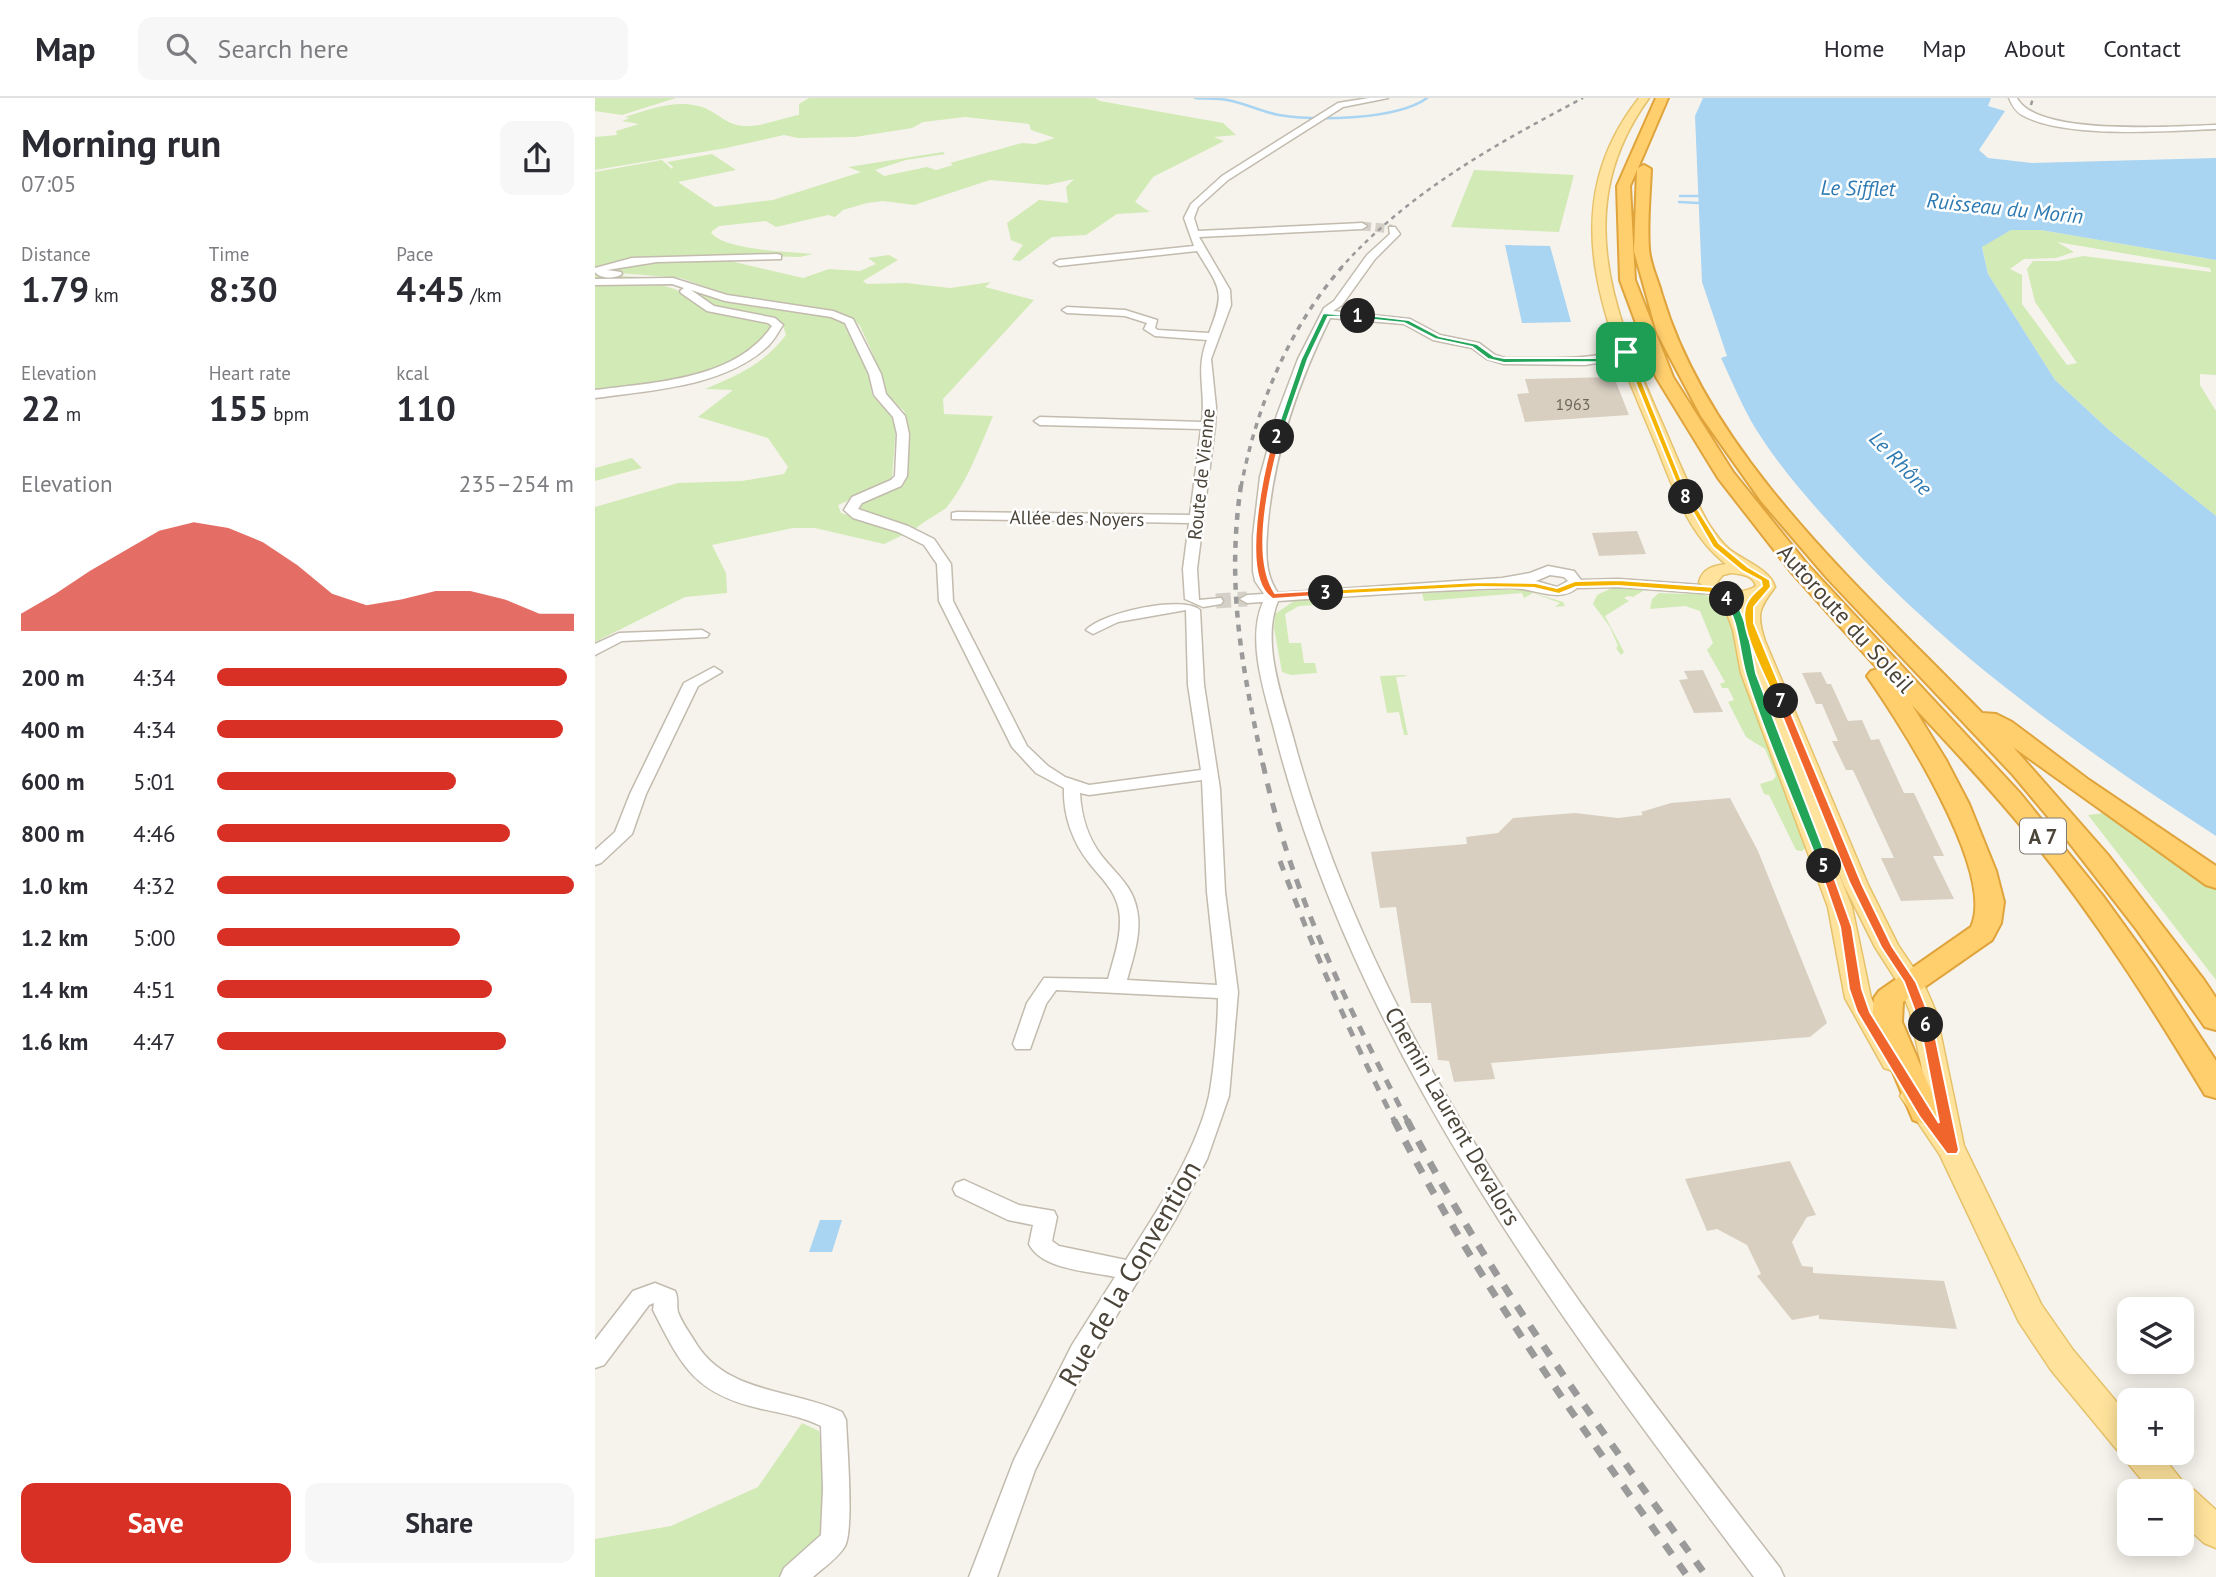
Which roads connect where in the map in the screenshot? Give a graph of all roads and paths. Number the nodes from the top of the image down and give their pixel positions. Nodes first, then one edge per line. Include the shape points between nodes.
1 (1333, 98) edge
2 (1384, 98) edge
3 (1647, 98) edge
4 (1678, 98) edge
5 (2013, 98) edge
6 (1341, 105) junction
7 (1317, 120) junction
8 (1300, 121) dead end
9 (2216, 127) edge
10 (1362, 226) tunnel mouth
11 (1392, 229) dead end
12 (1194, 233) junction
13 (1201, 248) junction
14 (777, 257) dead end
15 (1059, 263) dead end
16 (673, 281) junction
17 (595, 282) edge
18 (1067, 310) dead end
19 (1326, 314) junction
20 (1213, 337) junction
21 (1626, 352) junction
22 (1598, 360) junction
23 (1633, 368) junction
24 (595, 394) edge
25 (1040, 421) dead end
26 (1209, 426) junction
27 (957, 516) dead end
28 (1197, 519) junction
29 (1716, 545) junction
30 (1745, 569) junction
31 (1574, 580) junction
32 (1535, 581) junction
33 (1717, 582) junction
34 (1757, 595) junction
35 (1273, 596) junction
36 (1247, 599) tunnel mouth
37 (1197, 604) junction
38 (1853, 629) junction
39 (1093, 630) dead end
40 (702, 634) dead end
41 (595, 650) edge
42 (714, 672) dead end
43 (1960, 705) junction
44 (1210, 782) junction
45 (1072, 788) junction
46 (595, 859) edge
47 (2216, 879) edge
48 (1904, 974) junction
49 (1116, 985) junction
50 (1228, 992) junction
51 (1923, 1012) junction
52 (2216, 1020) edge
53 (1887, 1022) junction
54 (1023, 1044) dead end
55 (2216, 1087) edge
56 (1924, 1112) junction
57 (1952, 1150) junction
58 (964, 1189) dead end
59 (1132, 1271) junction
60 (595, 1358) edge
61 (2117, 1427) edge
62 (2149, 1465) edge
63 (2162, 1479) edge
64 (2194, 1512) edge
65 (2216, 1532) edge
66 (794, 1577) edge
67 (983, 1577) edge
68 (1770, 1577) edge

1 - 6 street
2 - 6 street
3 - 21 main road via 1626,121 1613,147 1597,233 1605,292
3 - 38 highway, Autoroute du Soleil / A 7 via 1623,195 1623,249 1639,316 1669,385 1710,455 1755,516
4 - 43 highway, Autoroute du Soleil / A 7 via 1651,148 1640,204 1646,270 1674,349 1718,427 1775,505 1839,580
5 - 9 street via 2025,114 2060,123 2116,130
6 - 7 street
7 - 8 street
7 - 12 street via 1202,195 1189,218
10 - 12 street
11 - 19 street via 1395,233
12 - 13 street, Route de Vienne
13 - 15 street
13 - 20 street, Route de Vienne via 1225,290 1226,305
14 - 16 street via 656,260 599,270
16 - 17 street
16 - 24 street via 669,283 711,309 771,320 778,325 773,336 744,359 719,369
16 - 45 street via 725,298 834,314 853,325 880,395 898,416 903,434 901,476 896,483 857,500 851,510 929,542 944,564 946,601 1020,747 1033,764
18 - 20 street via 1135,314 1153,322 1149,329 1154,333
19 - 22 street via 1406,321 1437,338 1475,345 1497,360
19 - 35 street via 1283,415 1266,477 1260,571
20 - 26 street, Route de Vienne via 1205,359
21 - 22 street
21 - 23 main road
22 - 23 street
23 - 29 main road via 1685,495
25 - 26 street
26 - 28 street, Route de Vienne
27 - 28 street, Allée des Noyers
28 - 37 street, Route de Vienne via 1190,569
29 - 30 main road
29 - 33 main road
30 - 33 main road
30 - 34 main road via 1765,580 1766,587
31 - 32 street via 1548,570
31 - 32 street via 1559,591 1546,590
31 - 33 street
32 - 35 street
33 - 34 main road via 1737,597
33 - 56 main road via 1743,630 1751,673 1840,907 1863,1012
34 - 48 main road via 1749,607 1755,640 1856,884
35 - 36 street
35 - 68 street, Chemin Laurent Devalors via 1264,618 1265,643 1294,773 1330,880 1403,1038 1482,1174 1601,1353
37 - 39 street via 1114,618
37 - 44 street, Route de Vienne via 1196,685
38 - 48 highway via 1875,672 1944,774 1990,895 1989,922 1982,933 1942,961
38 - 55 highway, Autoroute du Soleil / A 7 via 2041,833 2139,966
40 - 41 street via 619,637
42 - 46 street via 692,683 623,834
43 - 47 highway via 2003,727
43 - 52 highway, Autoroute du Soleil / A 7 via 2074,829
44 - 45 street
44 - 50 street, Rue de la Convention
45 - 49 street via 1076,823 1094,858 1126,900 1130,926
48 - 51 main road
48 - 53 highway via 1889,998
49 - 50 street
49 - 54 street via 1051,983 1037,1003
50 - 59 street, Rue de la Convention via 1219,1096 1196,1159
51 - 53 main road via 1914,1008 1895,1011
51 - 57 main road
53 - 56 highway
56 - 57 main road
57 - 61 main road via 2029,1313
58 - 59 street via 1016,1214 1046,1217 1040,1244 1053,1254
59 - 67 street, Rue de la Convention via 1081,1352 1023,1468
60 - 66 street via 641,1298 655,1293 667,1298 665,1310 706,1374 729,1388 818,1410 833,1420 834,1540
62 - 63 main road
64 - 65 main road

